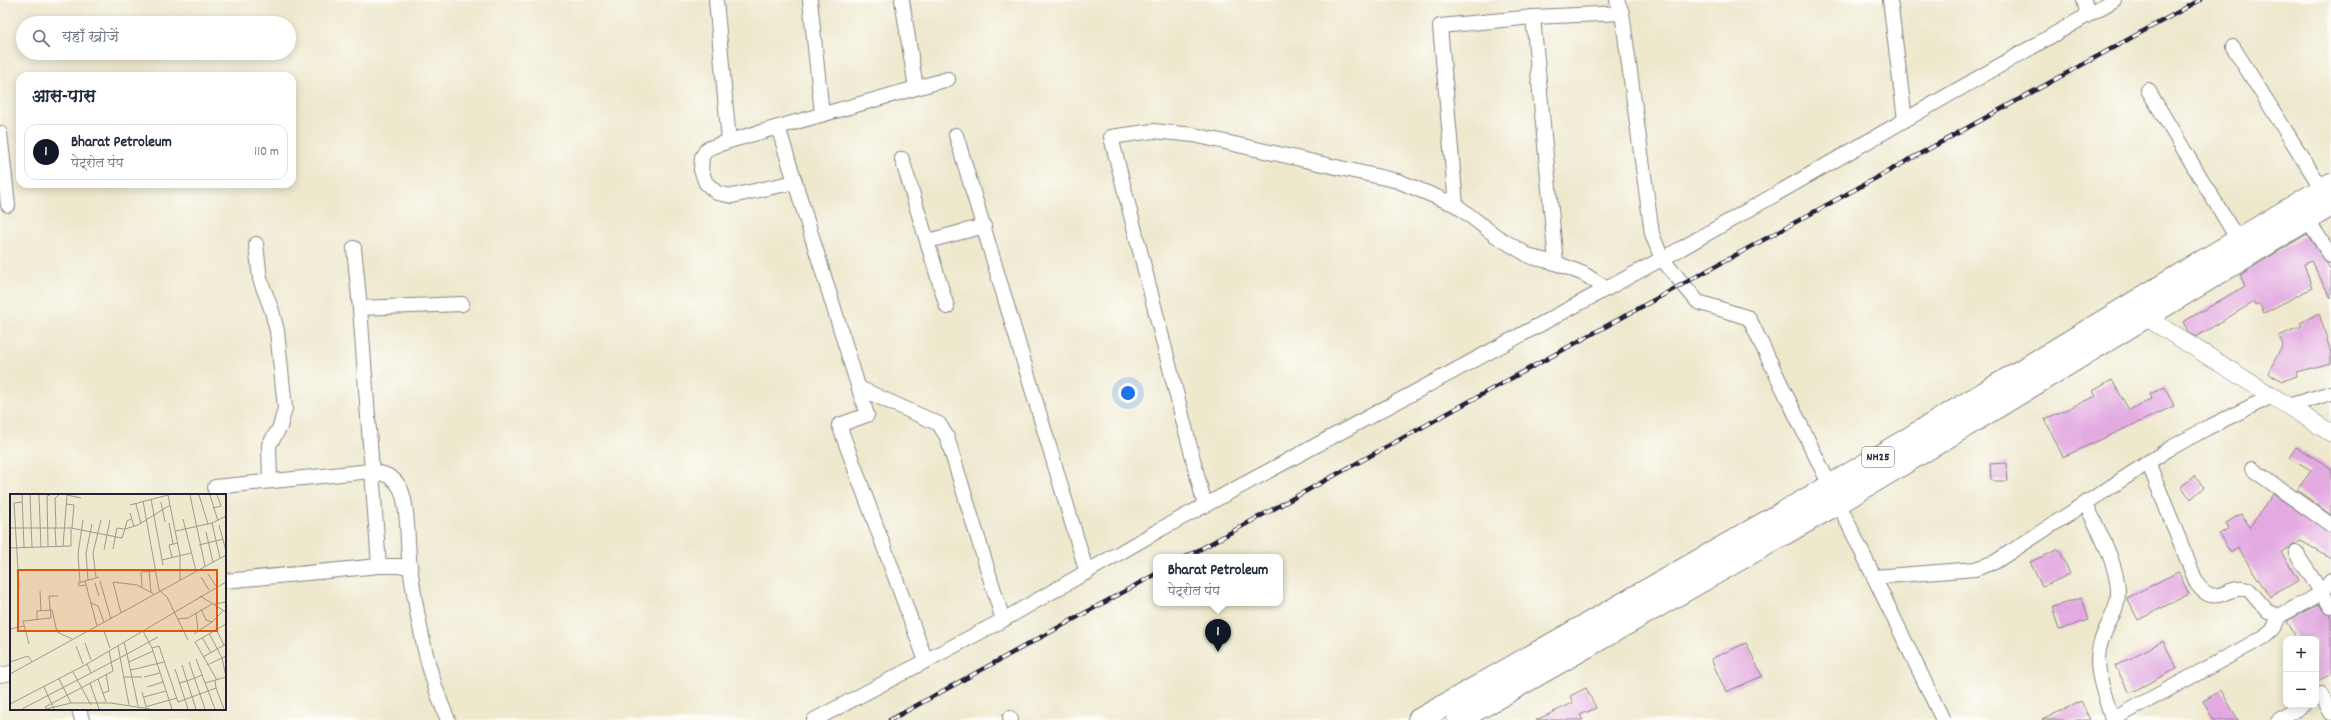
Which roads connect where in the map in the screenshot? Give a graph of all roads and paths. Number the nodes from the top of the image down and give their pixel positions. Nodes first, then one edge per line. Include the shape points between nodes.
1 (716, 0) edge
2 (810, 0) edge
3 (902, 0) edge
4 (1890, 0) edge
5 (2084, 0) edge
6 (2114, 0) edge
7 (1619, 6) edge
8 (2088, 15) junction
9 (1533, 16) junction
10 (2233, 48) dead end
11 (948, 79) dead end
12 (916, 88) junction
13 (2148, 90) dead end
14 (822, 114) junction
15 (1905, 120) junction
16 (778, 127) junction
17 (0, 133) edge
18 (956, 135) dead end
19 (730, 141) junction
20 (1, 158) edge
21 (902, 158) dead end
22 (795, 182) junction
23 (2328, 193) edge
24 (1456, 205) junction
25 (8, 206) dead end
26 (2307, 219) junction
27 (984, 226) junction
28 (2238, 240) junction
29 (928, 241) junction
30 (256, 244) dead end
31 (354, 248) dead end
32 (2331, 256) edge
33 (1662, 259) junction
34 (1556, 263) junction
35 (1607, 289) junction
36 (462, 304) dead end
37 (947, 307) dead end
38 (360, 308) junction
39 (2137, 311) junction
40 (859, 388) junction
41 (2331, 393) edge
42 (2272, 396) junction
43 (2288, 406) junction
44 (2331, 433) edge
45 (2148, 462) junction
46 (2252, 469) dead end
47 (372, 471) junction
48 (270, 481) junction
49 (216, 494) edge
50 (1834, 495) junction
51 (2086, 504) junction
52 (1205, 506) junction
53 (2331, 525) edge
54 (2296, 553) dead end
55 (379, 566) junction
56 (410, 566) junction
57 (1087, 573) junction
58 (1874, 577) junction
59 (226, 581) edge
60 (2331, 581) edge
61 (2322, 593) junction
62 (2331, 608) edge
63 (2279, 616) junction
64 (1003, 620) junction
65 (926, 661) junction
66 (10, 673) edge
67 (0, 675) edge
68 (2323, 693) edge
69 (2298, 708) edge
70 (79, 710) edge
71 (2331, 713) edge
72 (1461, 719) edge
73 (82, 720) edge
74 (448, 720) edge
75 (814, 720) edge
76 (1419, 720) edge
77 (1943, 720) edge
78 (2112, 720) edge
79 (2279, 720) edge

1 - 19 street
2 - 14 street
3 - 12 street
4 - 15 street
5 - 8 street
6 - 8 street
7 - 9 street
7 - 33 street via 1652,234
8 - 15 street
9 - 24 street via 1440,26
9 - 34 street
10 - 23 street
11 - 12 street
12 - 14 street
13 - 28 street
14 - 16 street
15 - 33 street
16 - 19 street
16 - 22 street
17 - 20 street
18 - 27 street
19 - 22 street via 707,149 702,157 701,170 706,183 717,193 732,196
20 - 25 street
21 - 29 street
22 - 40 street
23 - 26 main road, NH25
23 - 28 main road, NH25
24 - 34 street via 1496,236 1531,257
24 - 52 street via 1398,181 1194,135 1153,131 1110,137
26 - 32 street
26 - 39 main road, NH25
27 - 29 street
27 - 57 street
28 - 39 main road, NH25
29 - 37 street
30 - 48 street via 260,279 277,331 285,408 280,427 269,445
31 - 38 street
33 - 35 street
33 - 50 street via 1698,302 1748,318
34 - 35 street via 1584,274
35 - 52 street
36 - 38 street
38 - 47 street
39 - 42 street
39 - 50 main road, NH25
40 - 64 street via 939,424 947,437
40 - 65 street via 867,415 839,425
41 - 43 street
42 - 43 street
42 - 45 street via 2200,431
43 - 44 street
45 - 51 street
45 - 63 street via 2197,584 2203,593 2213,596 2240,588 2249,590 2268,612
46 - 53 street
47 - 48 street
47 - 55 street
47 - 56 street via 390,475 400,487
48 - 49 street via 215,487
50 - 58 street
50 - 72 main road, NH25
50 - 76 main road, NH25
51 - 58 street via 1984,566
51 - 78 street via 2112,564 2118,590 2118,605 2100,645 2098,658
52 - 57 street
54 - 61 street
55 - 56 street
55 - 59 street
56 - 74 street via 437,696
57 - 64 street
58 - 77 street
60 - 61 street
61 - 62 street
61 - 63 street
63 - 78 street via 2274,628 2264,637
64 - 65 street
65 - 75 street
66 - 67 street
68 - 71 street
69 - 79 street
70 - 73 street

